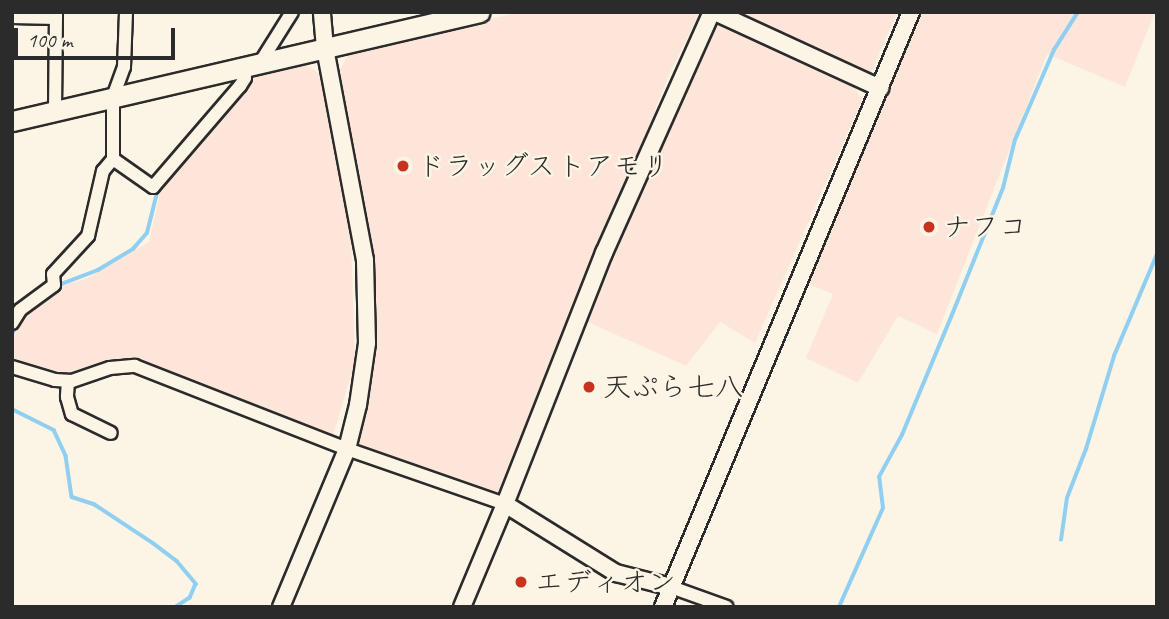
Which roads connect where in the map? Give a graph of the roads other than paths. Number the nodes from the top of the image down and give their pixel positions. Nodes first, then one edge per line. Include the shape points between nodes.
1 (125, 12) edge
2 (292, 12) edge
3 (322, 12) edge
4 (479, 12) edge
5 (714, 12) edge
6 (911, 12) edge
7 (56, 15) edge
8 (12, 17) edge
9 (325, 48) junction
10 (252, 65) junction
11 (880, 88) junction
12 (113, 97) junction
13 (55, 111) junction
14 (12, 121) edge
15 (113, 159) junction
16 (12, 323) edge
17 (12, 367) edge
18 (68, 381) junction
19 (111, 433) dead end
20 (347, 449) junction
21 (505, 504) junction
22 (671, 587) junction
23 (281, 607) edge
24 (462, 607) edge
25 (663, 607) edge
26 (727, 607) edge

1 - 12 street via 124,67
2 - 10 street
3 - 9 street
4 - 9 main road
5 - 11 street
5 - 21 street via 604,253
6 - 11 street
7 - 8 street
7 - 13 street
9 - 10 main road
9 - 20 street via 368,298 363,379
10 - 12 main road
10 - 15 street via 240,86 153,187
11 - 22 street
12 - 13 main road
12 - 15 street
13 - 14 main road
15 - 16 street via 103,171 88,236 53,274 54,285 20,310
17 - 18 street
18 - 19 street via 72,414
18 - 20 street via 110,368 135,366
20 - 21 street
20 - 23 street
21 - 22 street via 616,573
21 - 24 street
22 - 25 street
22 - 26 street

